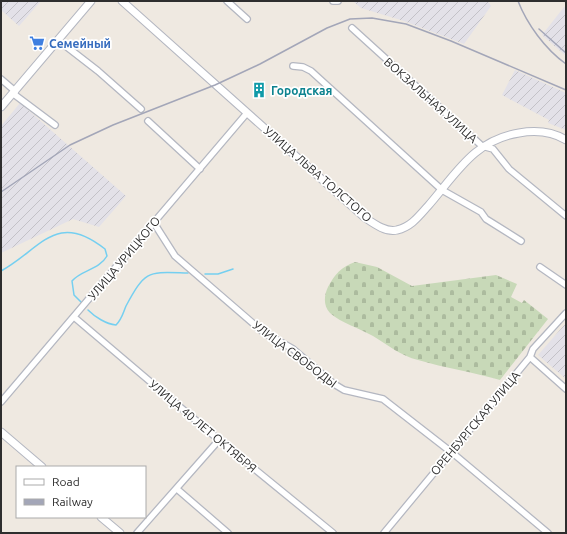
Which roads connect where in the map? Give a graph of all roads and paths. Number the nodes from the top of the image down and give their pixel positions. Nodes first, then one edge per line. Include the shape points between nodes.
1 (91, 1) edge
2 (122, 1) edge
3 (227, 1) edge
4 (247, 18) dead end
5 (352, 28) dead end
6 (58, 40) junction
7 (293, 66) dead end
8 (1, 79) edge
9 (15, 91) junction
10 (1, 107) edge
11 (141, 109) dead end
12 (247, 113) junction
13 (148, 121) dead end
14 (55, 125) dead end
15 (566, 140) edge
16 (482, 146) junction
17 (200, 169) junction
18 (442, 190) junction
19 (566, 216) edge
20 (154, 223) junction
21 (521, 241) dead end
22 (540, 267) dead end
23 (566, 285) edge
24 (566, 313) edge
25 (74, 317) junction
26 (530, 358) junction
27 (566, 389) edge
28 (1, 402) edge
29 (1, 432) edge
30 (219, 440) junction
31 (450, 452) junction
32 (41, 466) edge
33 (177, 489) junction
34 (102, 518) edge
35 (120, 533) edge
36 (137, 533) edge
37 (228, 533) edge
38 (333, 533) edge
39 (384, 533) edge
40 (548, 533) edge

1 - 6 street
2 - 12 street, УЛИЦА ЛЬВА ТОЛСТОГО
3 - 4 street
5 - 16 street, ВОКЗАЛЬНАЯ УЛИЦА
6 - 9 street
6 - 11 street
7 - 18 street via 311,71
8 - 9 street
9 - 10 street
9 - 14 street via 15,95
12 - 17 street, УЛИЦА УРИЦКОГО
12 - 18 street, УЛИЦА ЛЬВА ТОЛСТОГО via 364,217 388,230 396,231 410,225
13 - 17 street
15 - 16 street, УЛИЦА ЛЬВА ТОЛСТОГО via 542,131 529,131 504,135
16 - 18 street, УЛИЦА ЛЬВА ТОЛСТОГО
16 - 19 street, ВОКЗАЛЬНАЯ УЛИЦА via 493,149 510,169
17 - 20 street, УЛИЦА УРИЦКОГО
18 - 21 street via 481,212 486,219
20 - 25 street, УЛИЦА УРИЦКОГО
20 - 31 street, УЛИЦА СВОБОДЫ via 175,256 263,332 293,349 344,390 383,399
22 - 23 street
24 - 26 street, ОРЕНБУРГСКАЯ УЛИЦА via 533,349
25 - 28 street, УЛИЦА УРИЦКОГО
25 - 30 street, УЛИЦА 40 ЛЕТ ОКТЯБРЯ
26 - 27 street
26 - 31 street, ОРЕНБУРГСКАЯ УЛИЦА
29 - 32 street
30 - 33 street
30 - 38 street, УЛИЦА 40 ЛЕТ ОКТЯБРЯ
31 - 39 street, ОРЕНБУРГСКАЯ УЛИЦА
31 - 40 street, УЛИЦА СВОБОДЫ
33 - 36 street
33 - 37 street
34 - 35 street

